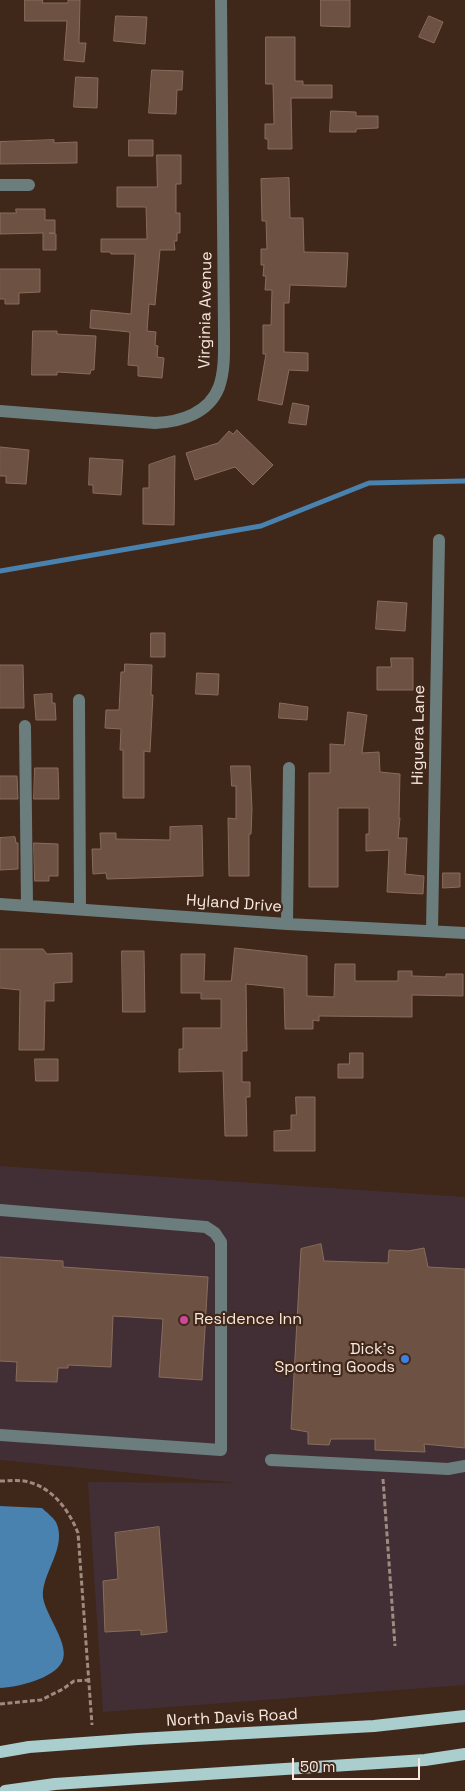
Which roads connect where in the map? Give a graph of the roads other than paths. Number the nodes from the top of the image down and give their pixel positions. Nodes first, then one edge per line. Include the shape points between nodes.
1 (221, 0) edge
2 (29, 184) dead end
3 (0, 185) edge
4 (0, 411) edge
5 (439, 540) dead end
6 (79, 700) dead end
7 (25, 726) dead end
8 (288, 768) dead end
9 (0, 904) edge
10 (27, 906) junction
11 (80, 909) junction
12 (287, 924) junction
13 (432, 931) junction
14 (465, 933) edge
15 (0, 1210) edge
16 (0, 1435) edge
17 (271, 1460) dead end
18 (465, 1466) edge
19 (465, 1716) edge
20 (0, 1752) edge
21 (465, 1754) edge
22 (5, 1791) edge

1 - 4 street, Virginia Avenue via 224,364 219,387 200,410 172,422
2 - 3 street
5 - 13 street, Higuera Lane
6 - 11 street
7 - 10 street
8 - 12 street
9 - 10 street, Hyland Drive
10 - 11 street, Hyland Drive
11 - 12 street, Hyland Drive
12 - 13 street, Hyland Drive
13 - 14 street, Hyland Drive
15 - 16 street via 206,1227 215,1233 221,1242 222,1450
17 - 18 street via 448,1468
19 - 20 main road, North Davis Road via 374,1726 155,1738
21 - 22 main road via 425,1760 129,1778

